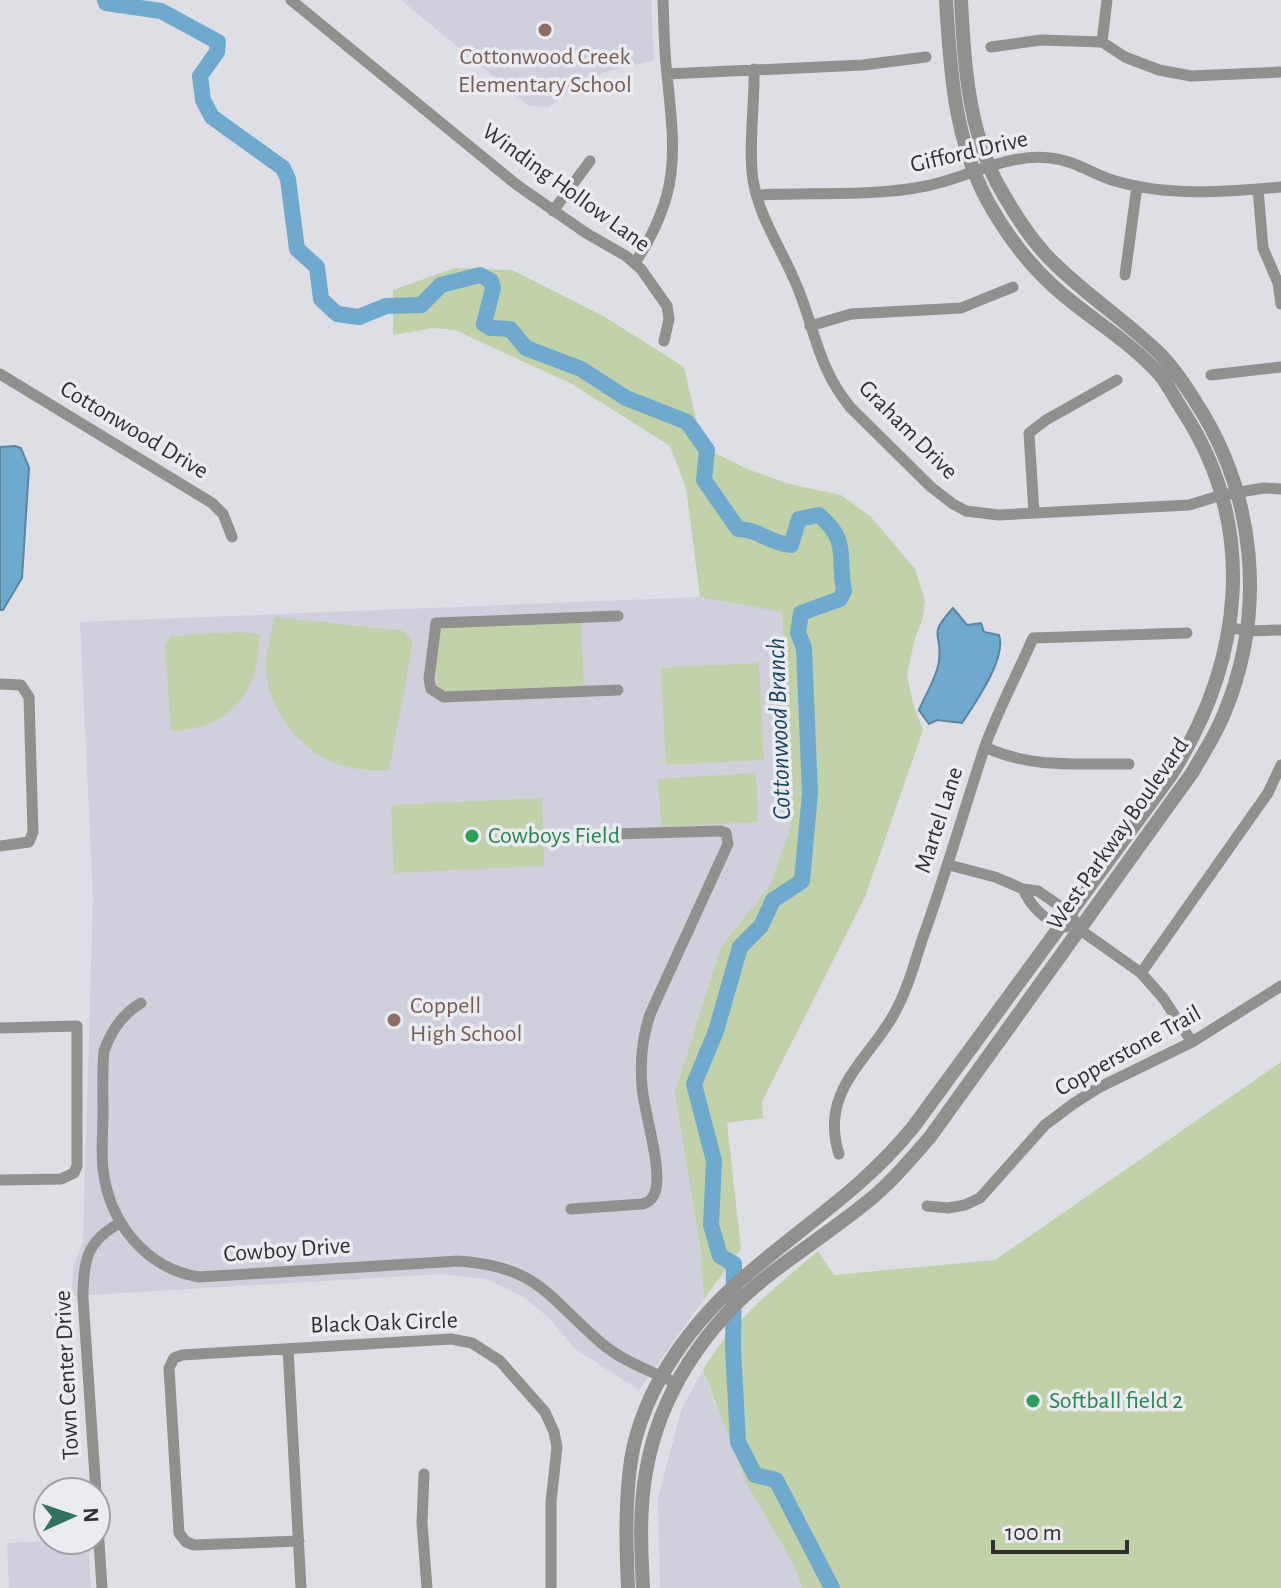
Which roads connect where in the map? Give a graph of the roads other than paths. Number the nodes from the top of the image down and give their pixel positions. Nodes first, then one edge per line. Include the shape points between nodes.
1 (291, 0) edge
2 (663, 0) edge
3 (946, 0) edge
4 (961, 0) edge
5 (1107, 0) edge
6 (1102, 42) junction
7 (991, 47) dead end
8 (926, 57) dead end
9 (754, 69) junction
10 (1281, 72) edge
11 (667, 74) junction
12 (590, 161) dead end
13 (990, 166) junction
14 (975, 170) junction
15 (1137, 186) junction
16 (1281, 187) edge
17 (1258, 189) junction
18 (757, 195) junction
19 (553, 211) junction
20 (635, 263) junction
21 (1125, 275) dead end
22 (1013, 287) dead end
23 (1281, 304) edge
24 (810, 326) junction
25 (664, 341) dead end
26 (1281, 367) edge
27 (0, 374) edge
28 (1211, 375) dead end
29 (1117, 380) dead end
30 (1281, 489) edge
31 (1238, 493) junction
32 (1222, 495) junction
33 (1034, 513) junction
34 (232, 537) dead end
35 (618, 616) dead end
36 (1229, 627) junction
37 (1281, 630) edge
38 (1247, 631) junction
39 (1187, 633) dead end
40 (0, 684) edge
41 (618, 690) dead end
42 (985, 747) junction
43 (1129, 764) dead end
44 (1281, 765) edge
45 (615, 834) dead end
46 (0, 846) edge
47 (949, 865) junction
48 (1023, 889) junction
49 (1070, 913) junction
50 (1060, 927) junction
51 (1079, 929) junction
52 (1141, 973) junction
53 (1281, 986) edge
54 (141, 1003) dead end
55 (0, 1028) edge
56 (1192, 1042) junction
57 (839, 1154) dead end
58 (0, 1180) edge
59 (927, 1206) dead end
60 (571, 1209) dead end
61 (120, 1223) junction
62 (288, 1349) junction
63 (669, 1380) junction
64 (424, 1474) dead end
65 (95, 1476) edge
66 (299, 1541) junction
67 (100, 1556) edge
68 (102, 1588) edge
69 (301, 1588) edge
70 (427, 1588) edge
71 (551, 1588) edge
72 (628, 1588) edge
73 (643, 1588) edge

1 - 19 street, Winding Hollow Lane
2 - 11 street
3 - 14 street, West Parkway Boulevard via 952,91
4 - 13 street, West Parkway Boulevard via 967,82
5 - 6 street
6 - 7 street via 1041,40
6 - 10 street via 1159,70 1191,76
8 - 9 street
9 - 11 street
9 - 18 street, Graham Drive via 752,155
11 - 20 street via 674,162 657,224
12 - 19 street
13 - 14 street, Gifford Drive
13 - 15 street, Gifford Drive via 1049,157
13 - 31 street, West Parkway Boulevard via 1019,219 1051,261 1162,356 1208,420
14 - 18 street, Gifford Drive via 914,188
14 - 32 street, West Parkway Boulevard via 986,198 1030,261 1160,376 1196,431
15 - 17 street, Gifford Drive via 1188,192
15 - 21 street
16 - 17 street, Gifford Drive
17 - 23 street via 1263,248
18 - 24 street, Graham Drive
19 - 20 street, Winding Hollow Lane
20 - 25 street, Winding Hollow Lane via 667,306
22 - 24 street via 961,308 851,314
24 - 33 street, Graham Drive via 839,393 931,487 966,511
26 - 28 street
27 - 34 street, Cottonwood Drive via 212,503
29 - 33 street via 1029,433
30 - 31 street, Graham Drive
31 - 32 street, Graham Drive
31 - 38 street, West Parkway Boulevard via 1251,575
32 - 33 street, Graham Drive via 1189,505
32 - 36 street, West Parkway Boulevard via 1235,572
35 - 41 street via 436,623 429,679 431,689 444,697
36 - 38 street
36 - 49 street, West Parkway Boulevard via 1195,737
37 - 38 street
38 - 51 street, West Parkway Boulevard via 1224,714 1192,773
39 - 42 street, Martel Lane via 1033,638
40 - 46 street via 21,685 29,697 33,832 29,842
42 - 43 street via 1042,764
42 - 47 street, Martel Lane
44 - 52 street via 1268,793
45 - 60 street via 720,831 726,833 728,844 645,1031 642,1087 657,1173 655,1193 642,1204
47 - 48 street
47 - 57 street, Martel Lane via 902,999 839,1097 834,1137
48 - 49 street via 1038,891
48 - 50 street via 1030,905
49 - 50 street, West Parkway Boulevard
49 - 51 street
50 - 51 street
50 - 63 street, West Parkway Boulevard via 897,1148 866,1180 750,1271 690,1333
51 - 52 street
51 - 63 street, West Parkway Boulevard via 897,1175 751,1291
52 - 56 street
53 - 56 street, Copperstone Trail
54 - 61 street, Cowboy Drive via 121,1019 104,1051 103,1167
55 - 58 street via 77,1026 74,1173 61,1179
56 - 59 street, Copperstone Trail via 1073,1104 1045,1125 980,1198 948,1208
61 - 63 street, Cowboy Drive via 158,1262 199,1277 459,1261 517,1272 543,1287 612,1351
61 - 65 street, Town Center Drive via 92,1245 83,1269
62 - 66 street
62 - 66 street, Black Oak Circle via 182,1355 169,1368 179,1533 194,1545
62 - 71 street, Black Oak Circle via 451,1339 472,1343 500,1361 545,1412 554,1432
63 - 72 street, West Parkway Boulevard via 648,1404 632,1458
63 - 73 street, West Parkway Boulevard via 645,1474
64 - 70 street
66 - 69 street
67 - 68 street, Town Center Drive

